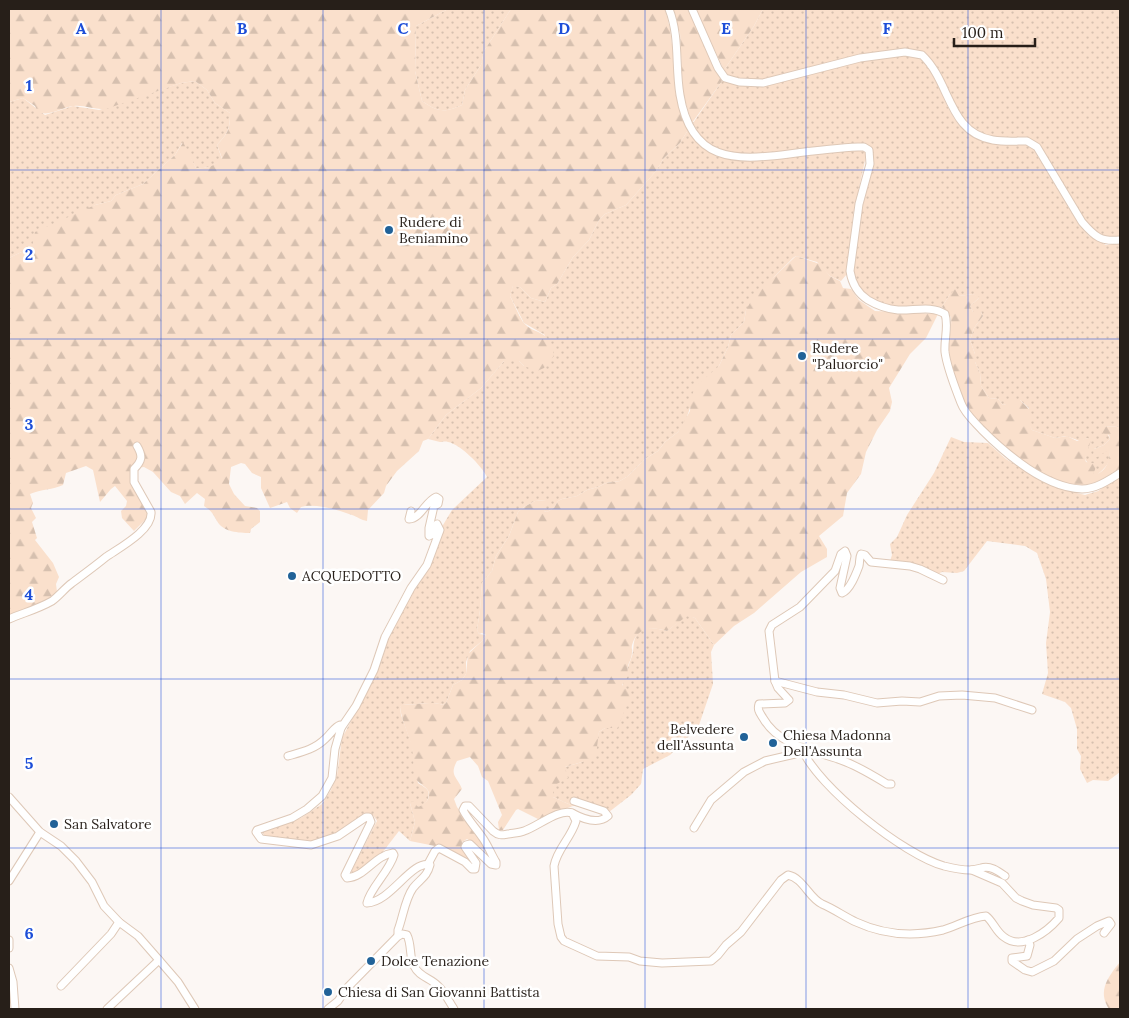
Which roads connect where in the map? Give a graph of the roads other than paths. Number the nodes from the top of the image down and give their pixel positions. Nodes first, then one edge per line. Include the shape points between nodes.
1 (669, 9) edge
2 (692, 9) edge
3 (1120, 240) edge
4 (137, 446) dead end
5 (1120, 473) edge
6 (411, 511) dead end
7 (943, 580) dead end
8 (9, 619) edge
9 (775, 681) junction
10 (1032, 710) dead end
11 (341, 728) junction
12 (802, 749) junction
13 (288, 756) dead end
14 (891, 784) dead end
15 (9, 797) edge
16 (574, 801) dead end
17 (572, 813) junction
18 (694, 828) dead end
19 (40, 832) junction
20 (428, 864) junction
21 (972, 870) junction
22 (1005, 876) dead end
23 (9, 882) edge
24 (119, 922) junction
25 (1104, 933) dead end
26 (398, 935) junction
27 (9, 940) edge
28 (1028, 940) junction
29 (9, 948) edge
30 (159, 960) junction
31 (9, 968) edge
32 (61, 986) dead end
33 (15, 1009) edge
34 (107, 1009) edge
35 (195, 1009) edge
36 (328, 1009) edge
37 (454, 1009) edge

1 - 5 street via 676,34 681,100 688,123 698,139 720,154 745,158 858,147 869,150 870,164 859,204 850,271 855,289 880,307 936,310 945,314 945,350 964,410 1012,457 1034,472 1083,489 1094,487
2 - 3 street via 725,78 739,82 762,83 860,58 905,52 922,55 943,85 955,114 972,133 992,140 1027,141 1037,147 1091,233 1107,241
4 - 8 street via 142,459 133,476 152,512 148,524 127,545 107,556 54,600
6 - 11 street via 409,519 418,516 436,497 439,499 432,512 430,536 437,524 440,530 427,565 385,637 374,670
7 - 9 street via 910,566 871,562 861,554 849,588 842,593 840,588 848,556 843,551 835,571 800,607 770,627
9 - 10 street via 877,703 920,702 939,696 962,695 995,698
9 - 12 street via 789,700 785,703 761,703 758,710 776,734
11 - 13 street via 340,725 336,727 316,746
11 - 20 street via 332,778 322,796 292,818 257,830 258,836 311,845 338,836 369,817 371,822 345,875 347,878 355,876 384,855 394,855 367,903 390,893 411,872
12 - 14 street via 824,753
12 - 18 street via 744,772 711,800
12 - 21 street via 829,786 888,836 929,861 950,868
15 - 19 street
16 - 17 street via 604,811 608,816 595,820
17 - 20 street via 560,814 526,831 502,835 465,806 463,810 484,840 496,866 470,844 465,847 476,863 475,869 439,848
17 - 28 street via 576,822 554,866 558,924 564,941 591,954 662,963 711,961 741,932 788,875 819,903 874,930 923,934 986,916 1002,936 1009,940
19 - 23 street
19 - 24 street via 76,861 104,906
20 - 26 street via 429,870 409,896
21 - 22 street via 991,868
21 - 28 street via 1002,883 1016,898 1059,910 1059,918 1053,926
24 - 30 street via 138,936
24 - 32 street
25 - 28 street via 1111,924 1109,922 1097,926 1054,961 1032,972 1012,961 1012,958 1027,956
26 - 36 street
26 - 37 street via 407,936 414,966 426,979 438,985
27 - 29 street
30 - 34 street
30 - 35 street
31 - 33 street

